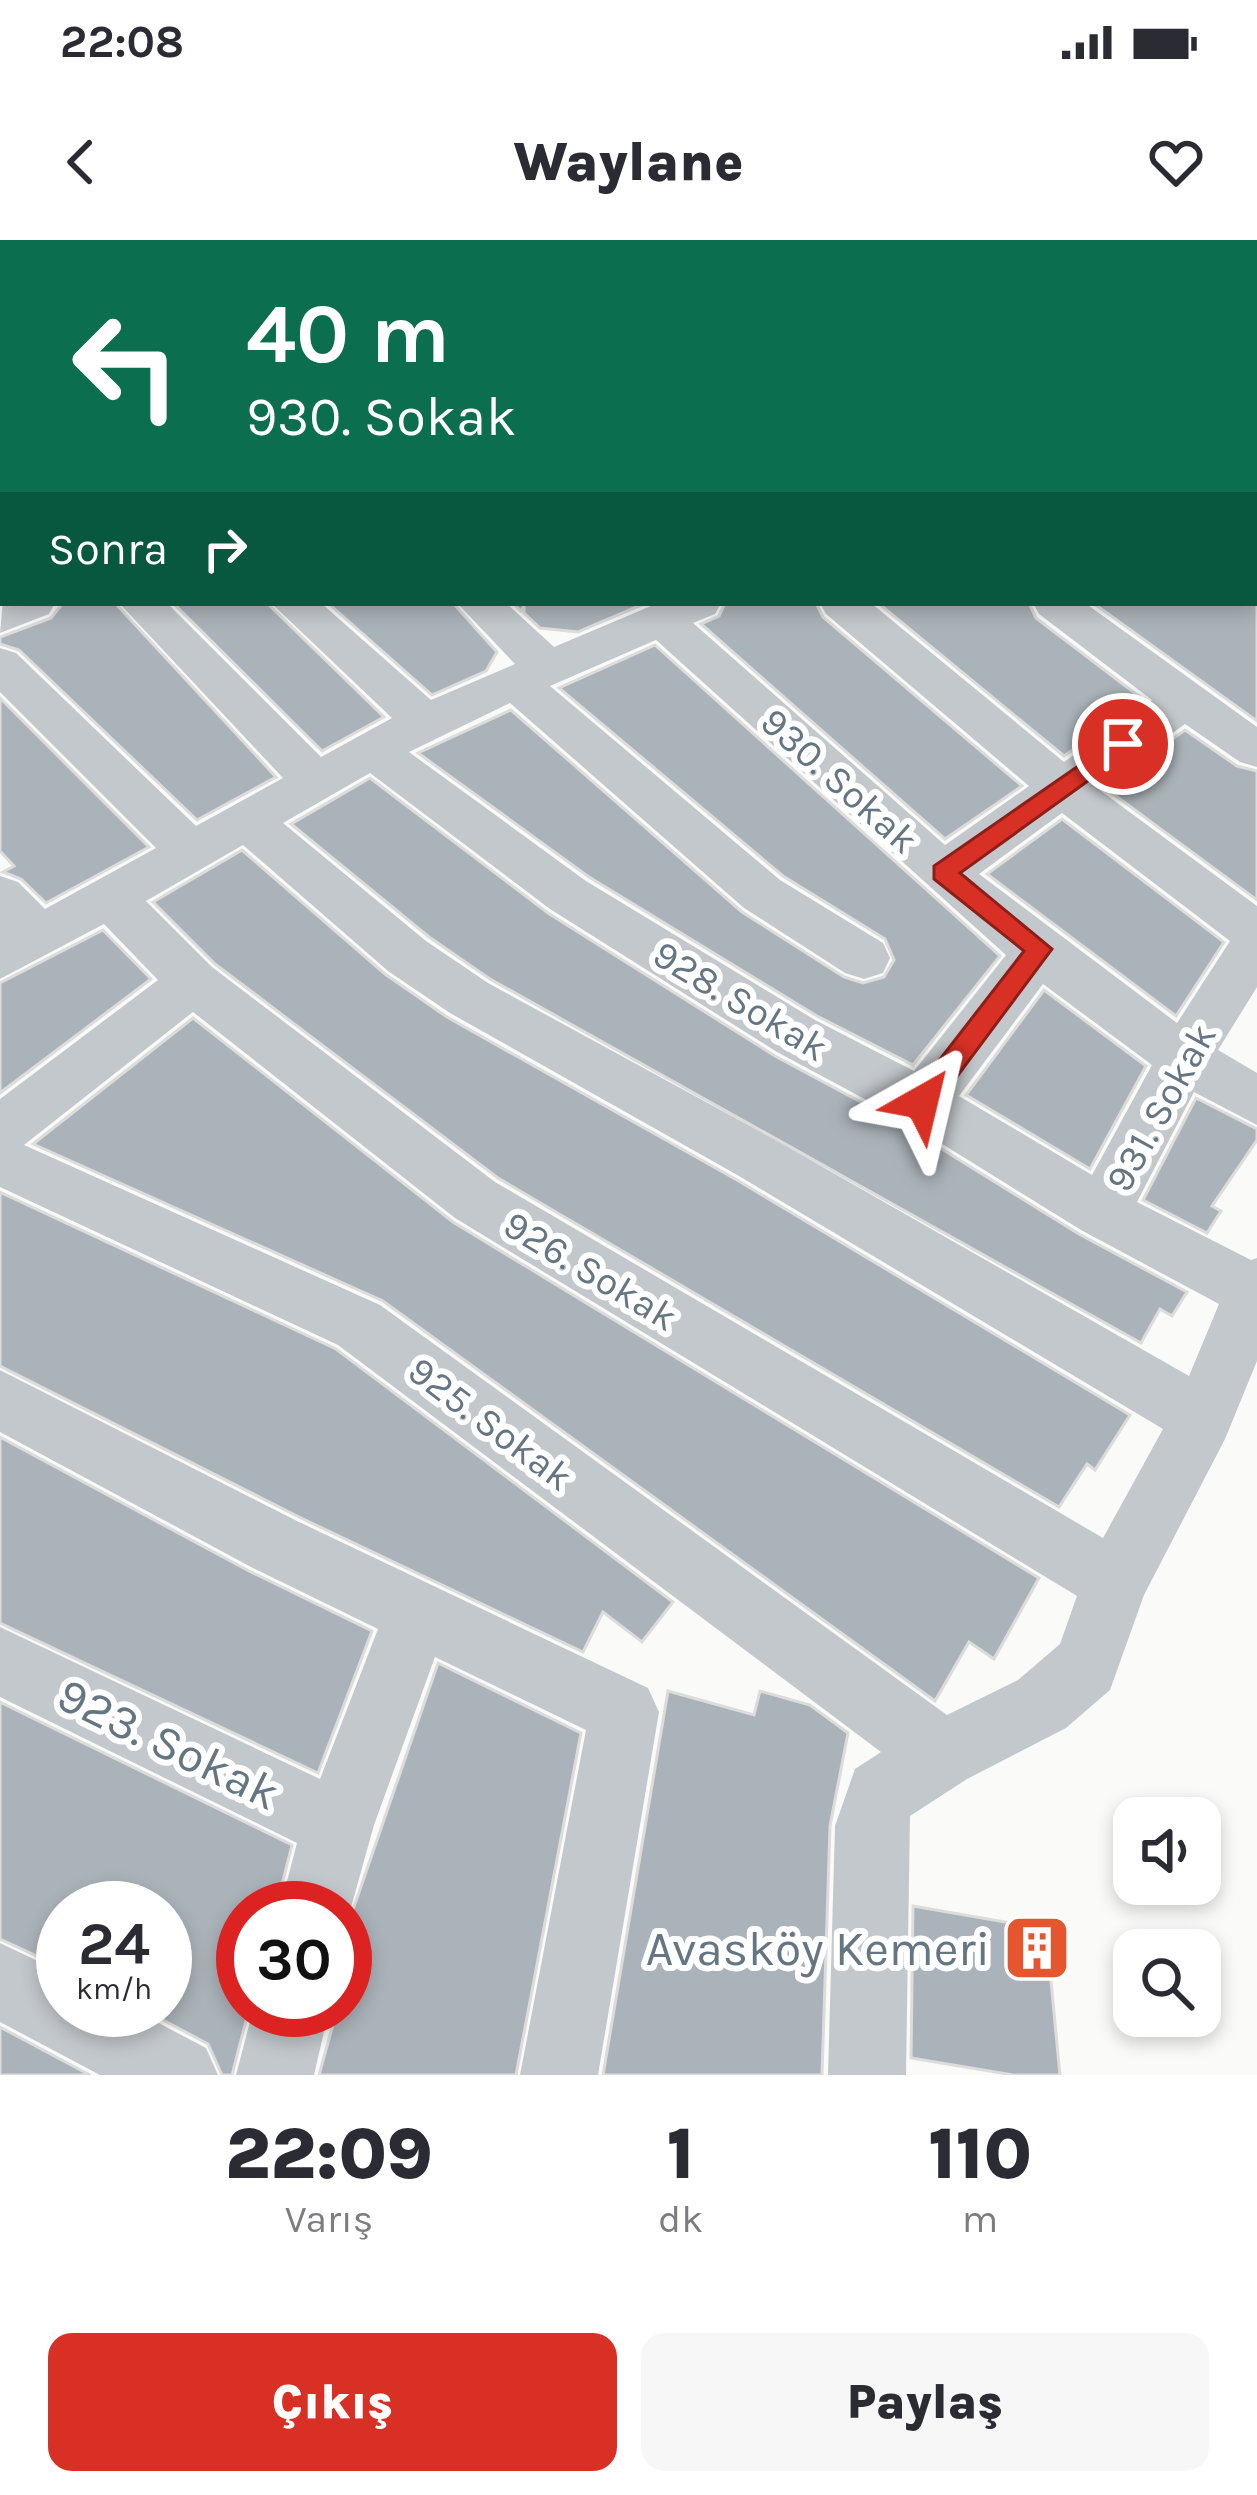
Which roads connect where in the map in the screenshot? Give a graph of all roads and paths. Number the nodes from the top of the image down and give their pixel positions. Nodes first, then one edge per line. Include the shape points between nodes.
1 (143, 606) edge
2 (296, 606) edge
3 (481, 606) edge
4 (846, 606) edge
5 (1059, 606) edge
6 (681, 611) edge
7 (0, 664) edge
8 (530, 674) junction
9 (1184, 701) junction
10 (425, 721) junction
11 (370, 749) junction
12 (1257, 750) edge
13 (316, 781) junction
14 (1061, 786) junction
15 (248, 821) junction
16 (192, 854) junction
17 (943, 873) junction
18 (0, 896) edge
19 (110, 897) junction
20 (1257, 938) edge
21 (20, 947) edge
22 (1040, 949) junction
23 (864, 958) dead end
24 (193, 982) junction
25 (1183, 1060) junction
26 (922, 1102) junction
27 (1257, 1102) edge
28 (0, 1131) edge
29 (0, 1160) edge
30 (1102, 1212) junction
31 (1256, 1289) edge
32 (0, 1400) edge
33 (1203, 1418) junction
34 (1115, 1582) junction
35 (417, 1616) junction
36 (0, 1660) edge
37 (942, 1754) junction
38 (338, 1825) junction
39 (324, 1881) edge
40 (0, 1982) edge
41 (284, 2037) edge
42 (178, 2075) edge
43 (275, 2075) edge
44 (559, 2075) edge
45 (867, 2075) edge

1 - 13 street
2 - 10 street
3 - 8 street
4 - 14 street, 931. Sokak
5 - 9 street
6 - 8 street
6 - 17 street, 930. Sokak
7 - 16 street
8 - 10 street
8 - 23 street via 762,894
9 - 12 street
9 - 14 street
10 - 11 street
11 - 13 street
11 - 26 street, 928. Sokak via 568,895 796,1036
13 - 15 street
14 - 17 street
14 - 20 street, 931. Sokak
15 - 16 street
15 - 33 street via 407,956 470,998
16 - 19 street
17 - 22 street, 930. Sokak
18 - 21 street
19 - 21 street
19 - 24 street, 926. Sokak
20 - 25 street, 931. Sokak
22 - 25 street, 930. Sokak
22 - 26 street
24 - 28 street
24 - 34 street, 926. Sokak via 475,1200
25 - 27 street, 930. Sokak
25 - 30 street, 931. Sokak
26 - 30 street, 928. Sokak
29 - 37 street, 925. Sokak via 359,1325
30 - 31 street, 928. Sokak
31 - 33 street
32 - 35 street
33 - 34 street
34 - 37 street via 1086,1666 1042,1704
35 - 38 street
35 - 44 street via 625,1712
36 - 38 street, 923. Sokak
37 - 45 street via 880,1794 871,1826
38 - 39 street
40 - 42 street
41 - 43 street

